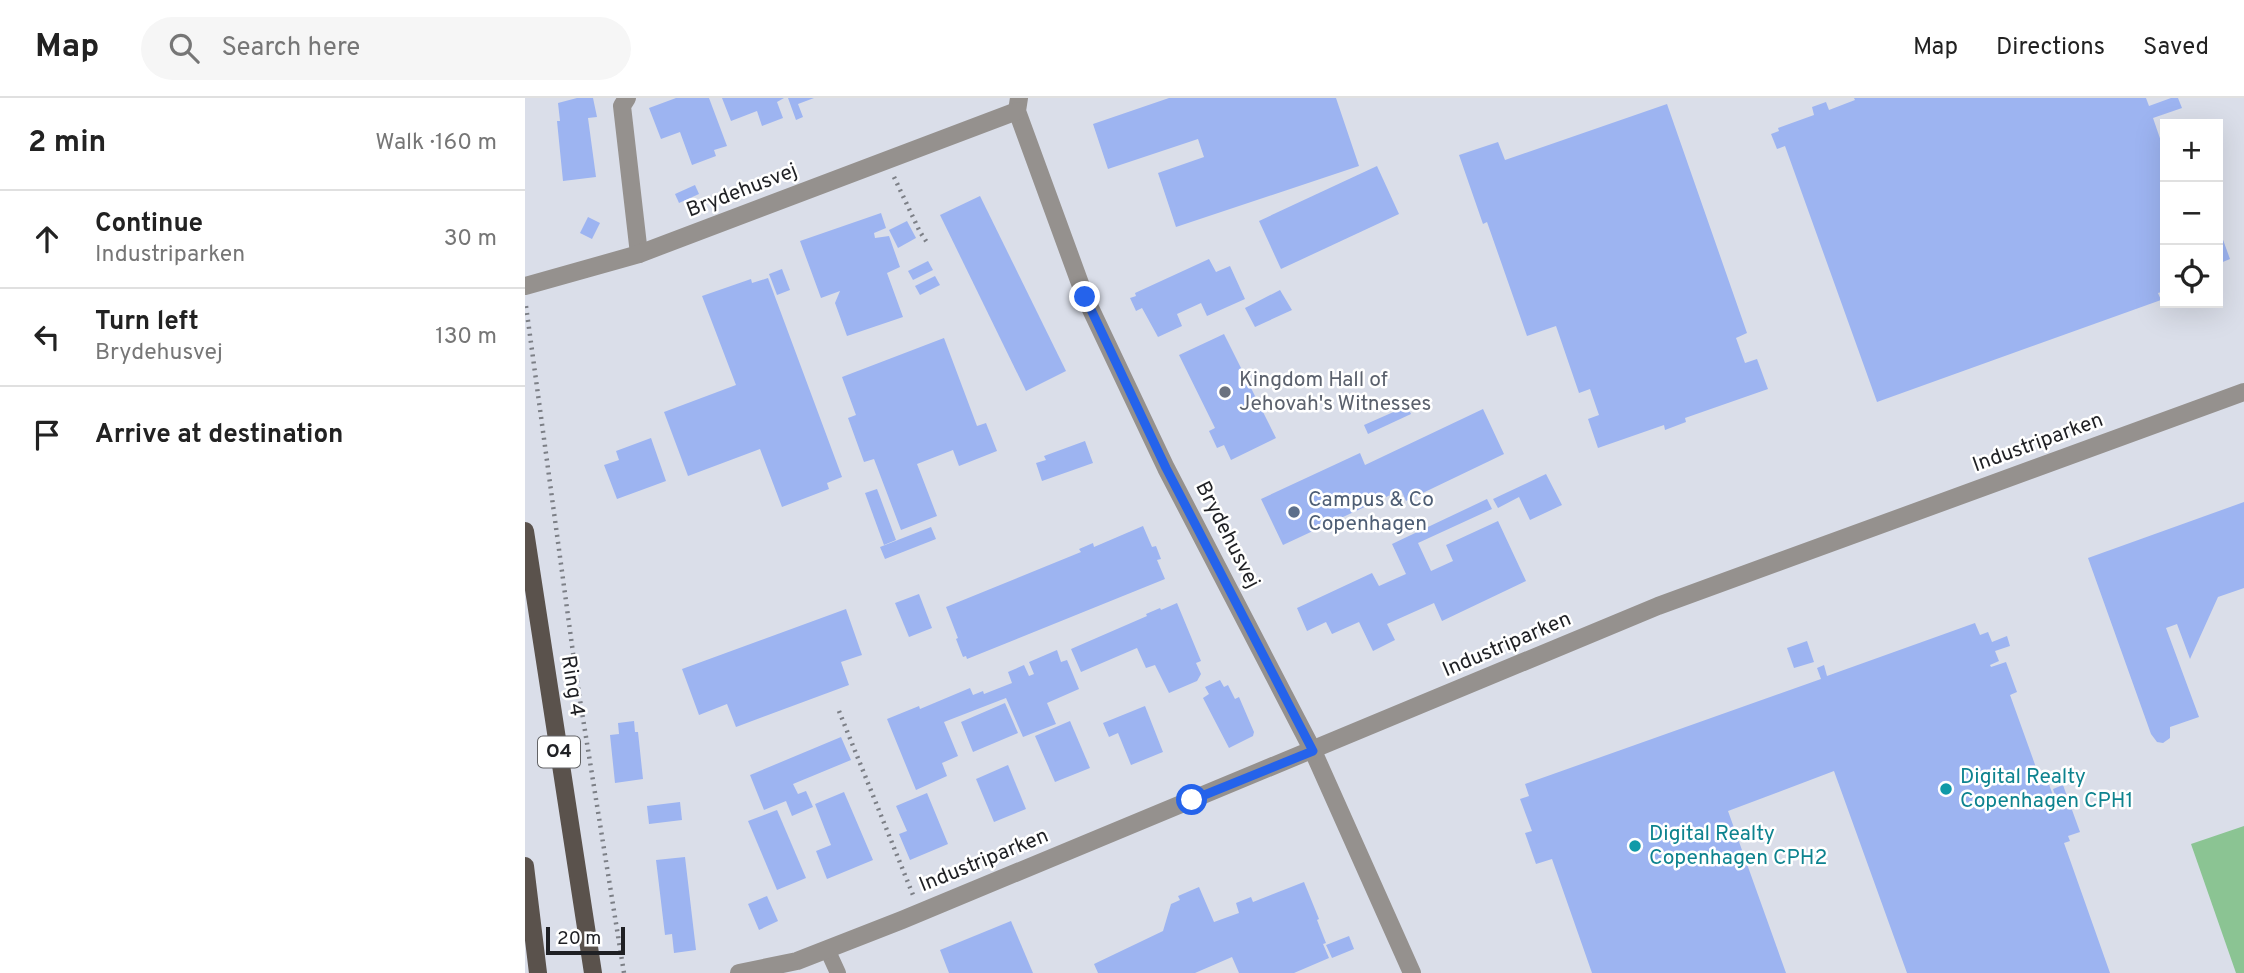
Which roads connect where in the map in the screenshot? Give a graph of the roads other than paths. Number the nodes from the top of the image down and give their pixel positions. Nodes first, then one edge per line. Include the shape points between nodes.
1 (627, 98) edge
2 (1018, 105) edge
3 (639, 254) junction
4 (525, 286) edge
5 (2244, 392) edge
6 (525, 531) edge
7 (1313, 751) junction
8 (525, 866) edge
9 (827, 949) junction
10 (797, 961) junction
11 (538, 973) edge
12 (593, 973) edge
13 (739, 973) edge
14 (779, 973) edge
15 (838, 973) edge
16 (1412, 973) edge

1 - 3 street via 622,106
2 - 3 street, Brydehusvej
2 - 7 street, Brydehusvej via 1091,308 1166,468
3 - 4 street, Brydehusvej
5 - 7 street, Industriparken via 1658,606
6 - 12 main road, Ring 4 / O4
7 - 9 street, Industriparken
7 - 16 street, Brydehusvej
8 - 11 main road
9 - 10 street, Industriparken
9 - 15 lane
10 - 13 street, Industriparken
10 - 14 street, Industriparken

